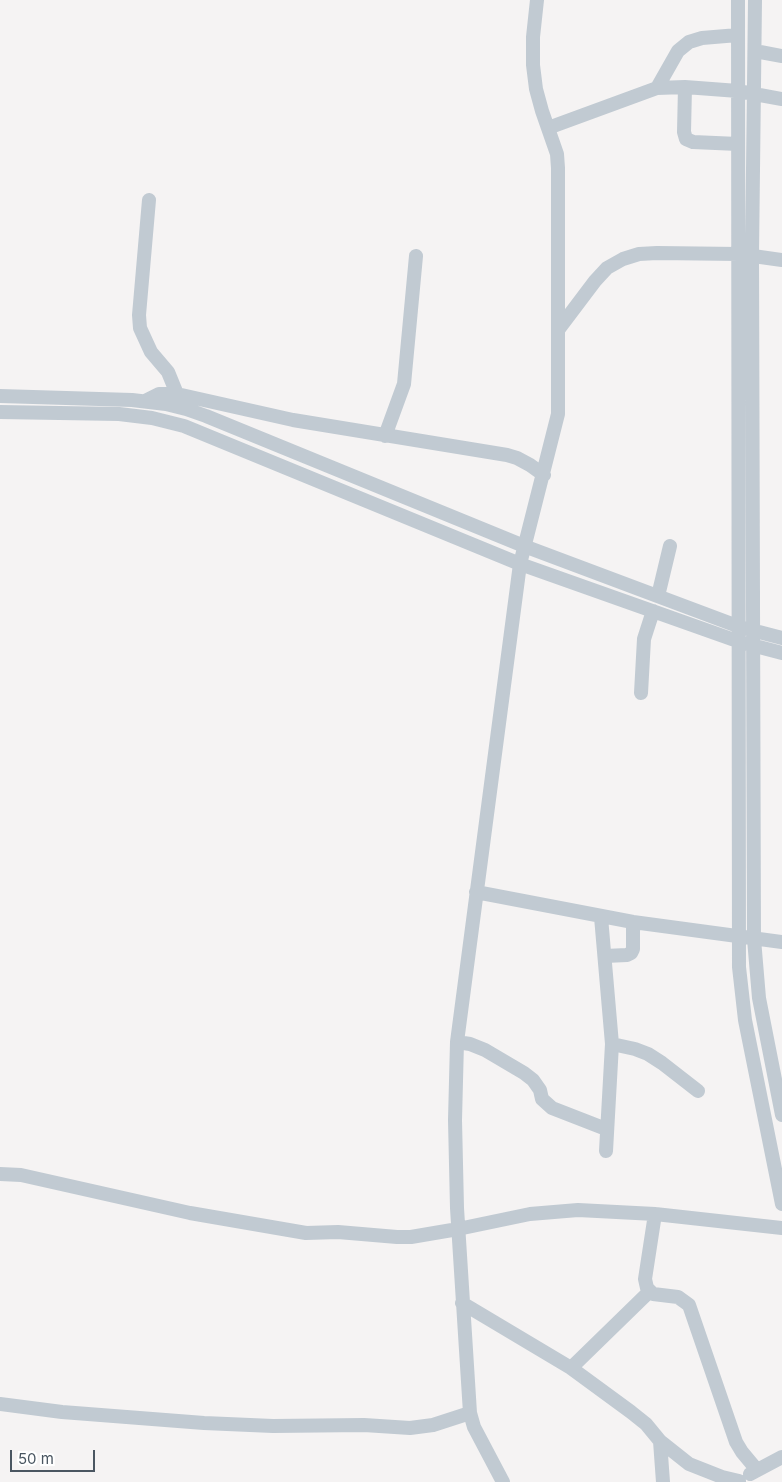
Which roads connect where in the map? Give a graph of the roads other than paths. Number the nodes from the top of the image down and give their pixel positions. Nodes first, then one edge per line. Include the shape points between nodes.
1 (537, 0) edge
2 (738, 0) edge
3 (755, 0) edge
4 (738, 35) junction
5 (755, 51) junction
6 (782, 56) edge
7 (685, 87) junction
8 (657, 88) junction
9 (738, 91) junction
10 (755, 92) junction
11 (782, 99) edge
12 (548, 128) junction
13 (738, 144) junction
14 (149, 200) dead end
15 (746, 254) junction
16 (416, 256) dead end
17 (782, 260) edge
18 (558, 330) junction
19 (177, 394) junction
20 (0, 396) edge
21 (145, 401) junction
22 (0, 412) edge
23 (385, 436) junction
24 (544, 475) junction
25 (524, 546) junction
26 (670, 546) dead end
27 (520, 564) junction
28 (658, 596) junction
29 (653, 611) junction
30 (746, 629) junction
31 (782, 638) edge
32 (746, 644) junction
33 (782, 653) edge
34 (641, 692) dead end
35 (476, 892) junction
36 (601, 917) junction
37 (633, 922) junction
38 (738, 936) junction
39 (754, 939) junction
40 (782, 942) edge
41 (605, 956) junction
42 (457, 1042) junction
43 (612, 1044) junction
44 (698, 1091) dead end
45 (782, 1115) edge
46 (606, 1129) junction
47 (606, 1150) dead end
48 (0, 1174) edge
49 (782, 1204) edge
50 (655, 1214) junction
51 (782, 1228) edge
52 (458, 1229) junction
53 (650, 1291) junction
54 (462, 1302) junction
55 (571, 1368) junction
56 (0, 1404) edge
57 (470, 1413) junction
58 (660, 1441) junction
59 (782, 1457) edge
60 (757, 1470) junction
61 (737, 1481) edge
62 (503, 1482) edge
63 (663, 1482) edge

1 - 12 street via 533,65 536,89
2 - 4 street
3 - 5 street
4 - 8 street via 689,42 678,51
4 - 9 street
5 - 6 street
5 - 10 street
7 - 8 street
7 - 9 street
7 - 13 street via 686,139
8 - 12 street
9 - 10 street
9 - 13 street
10 - 11 street
10 - 15 street
12 - 18 street via 558,168
13 - 15 street
14 - 19 street via 140,328 151,352 168,372
15 - 17 street
15 - 18 street via 657,253 622,259 595,281
15 - 30 street
16 - 23 street via 406,375
18 - 24 street via 558,414
19 - 21 street via 159,394
19 - 23 street via 262,414
20 - 21 street
21 - 25 street via 206,416
22 - 27 street via 119,414 168,421
23 - 24 street via 507,455
24 - 25 street
25 - 27 street
25 - 28 street
26 - 28 street
27 - 29 street
27 - 35 street
28 - 30 street
29 - 32 street
29 - 34 street via 644,639
30 - 31 street
30 - 32 street
32 - 33 street
32 - 38 street
32 - 39 street
35 - 36 street
35 - 42 street
36 - 37 street
36 - 41 street
37 - 38 street
37 - 41 street via 631,953
38 - 39 street
38 - 49 street via 745,1020
39 - 40 street
39 - 45 street via 759,998
41 - 43 street
42 - 46 street via 485,1050 524,1073 533,1080 542,1099 552,1108
42 - 52 street
43 - 44 street via 648,1054
43 - 46 street
46 - 47 street
48 - 52 street via 20,1175 190,1213 306,1233 397,1237
50 - 51 street
50 - 52 street via 578,1210 547,1212
50 - 53 street via 645,1279
52 - 54 street
53 - 55 street
53 - 60 street via 658,1296 678,1297 688,1304 736,1442
54 - 55 street
54 - 57 street
55 - 58 street via 646,1424
56 - 57 street via 62,1412 273,1426 410,1428
57 - 62 street
58 - 61 street via 689,1464
58 - 63 street
59 - 60 street
60 - 61 street

